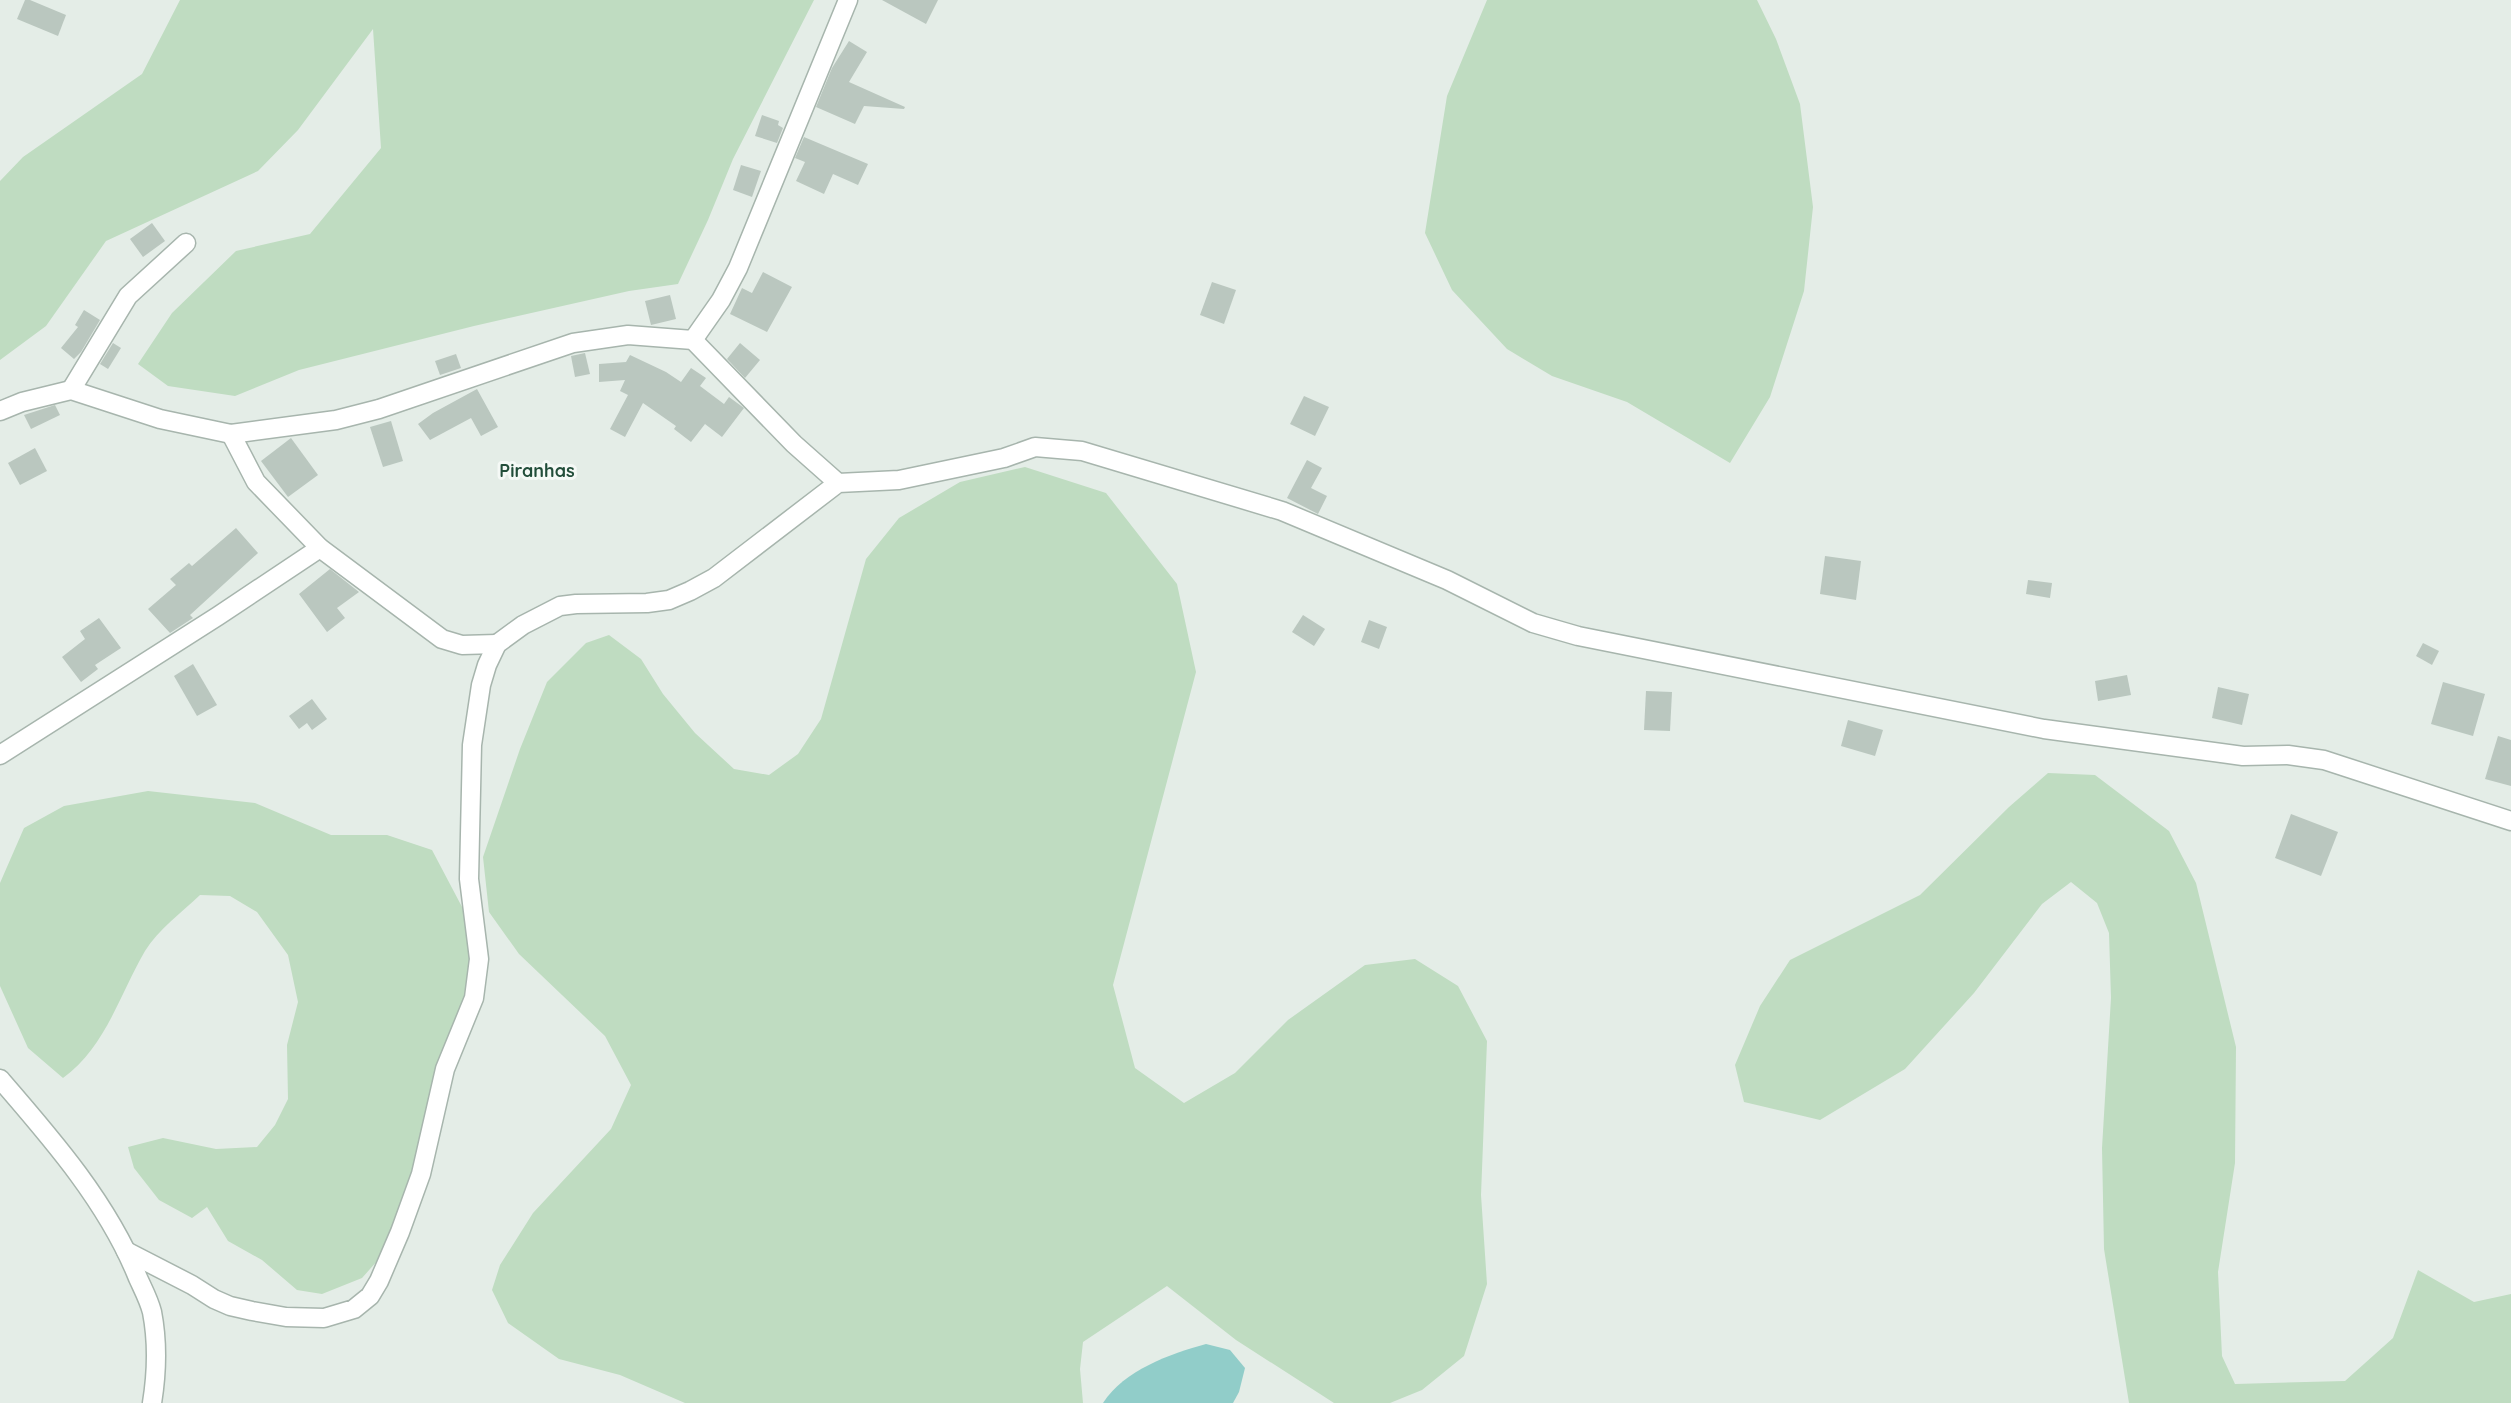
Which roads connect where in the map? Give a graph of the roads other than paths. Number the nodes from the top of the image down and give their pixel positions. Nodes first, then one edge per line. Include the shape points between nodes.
1 (848, 0) edge
2 (186, 243) dead end
3 (693, 340) junction
4 (71, 390) junction
5 (0, 411) edge
6 (231, 434) junction
7 (838, 483) junction
8 (320, 548) junction
9 (497, 644) junction
10 (0, 755) edge
11 (2511, 821) edge
12 (0, 1078) edge
13 (126, 1251) junction
14 (152, 1403) edge

1 - 3 street via 738,268
2 - 4 street via 128,296
3 - 6 street via 628,335 573,343 379,409 336,420
3 - 7 street via 794,444
4 - 5 street
4 - 6 street via 160,419
6 - 8 street via 256,482
7 - 9 street via 714,578 690,591 669,600 647,603 560,606
7 - 11 street via 899,480 1004,458 1035,447 1082,451 1282,511 1447,580 1533,623 1578,636 2044,729 2243,756 2288,755 2324,760
8 - 9 street via 442,639 462,645
8 - 10 street
9 - 13 street via 481,685 472,745 469,879 478,959 474,998 446,1070 422,1173 370,1296 354,1309 324,1318 252,1311 214,1299
12 - 13 street via 93,1196
13 - 14 street via 151,1310 157,1345

